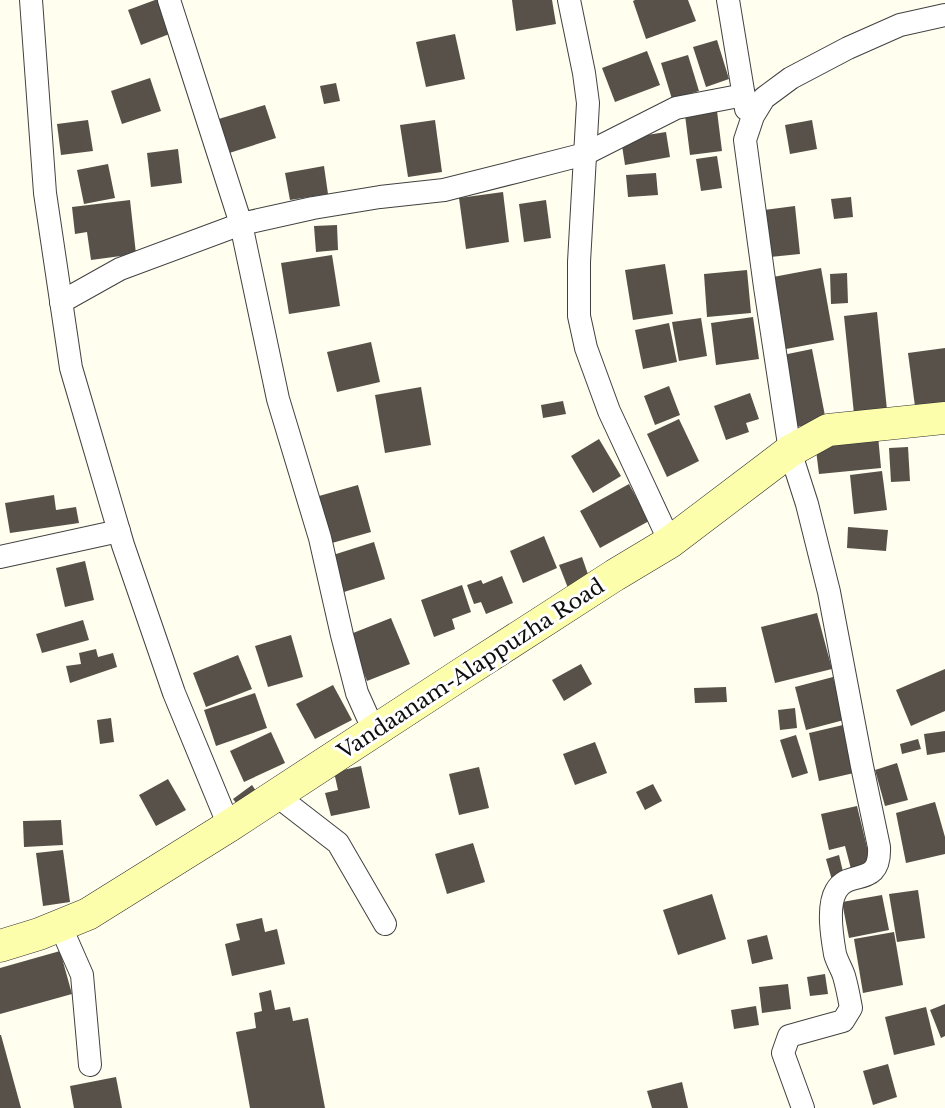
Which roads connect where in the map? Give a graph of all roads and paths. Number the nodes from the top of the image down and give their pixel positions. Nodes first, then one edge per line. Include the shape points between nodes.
1 (31, 0) edge
2 (169, 0) edge
3 (569, 0) edge
4 (728, 0) edge
5 (945, 15) edge
6 (744, 95) junction
7 (749, 128) junction
8 (585, 154) junction
9 (241, 224) junction
10 (61, 302) junction
11 (945, 418) edge
12 (790, 451) junction
13 (119, 531) junction
14 (670, 542) junction
15 (0, 557) edge
16 (374, 731) junction
17 (276, 795) junction
18 (229, 826) junction
19 (385, 924) dead end
20 (60, 925) junction
21 (0, 946) edge
22 (90, 1065) dead end
23 (802, 1108) edge

1 - 10 street via 45,193
2 - 9 street
3 - 8 street via 588,104
4 - 6 street
5 - 7 street via 900,25 791,78 764,98
6 - 7 street
6 - 8 street via 676,108
7 - 12 street via 745,140
8 - 9 street via 444,190 312,208
8 - 14 street via 579,316 586,348 609,411
9 - 10 street via 120,269
9 - 16 street via 278,399 320,538 357,693
10 - 13 street via 71,368
11 - 12 main road, Vandaanam-Alappuzha Road via 828,430
12 - 14 main road, Vandaanam-Alappuzha Road
12 - 23 street via 829,592 880,858 869,873 837,888 832,899 836,956 851,1008 843,1021 789,1036 783,1053
13 - 15 street
13 - 18 street via 174,693
14 - 16 main road, Vandaanam-Alappuzha Road
16 - 17 main road, Vandaanam-Alappuzha Road
17 - 18 main road, Vandaanam-Alappuzha Road
17 - 19 street via 338,843
18 - 20 main road, Vandaanam-Alappuzha Road via 88,914
20 - 21 main road, Vandaanam-Alappuzha Road
20 - 22 street via 82,975

